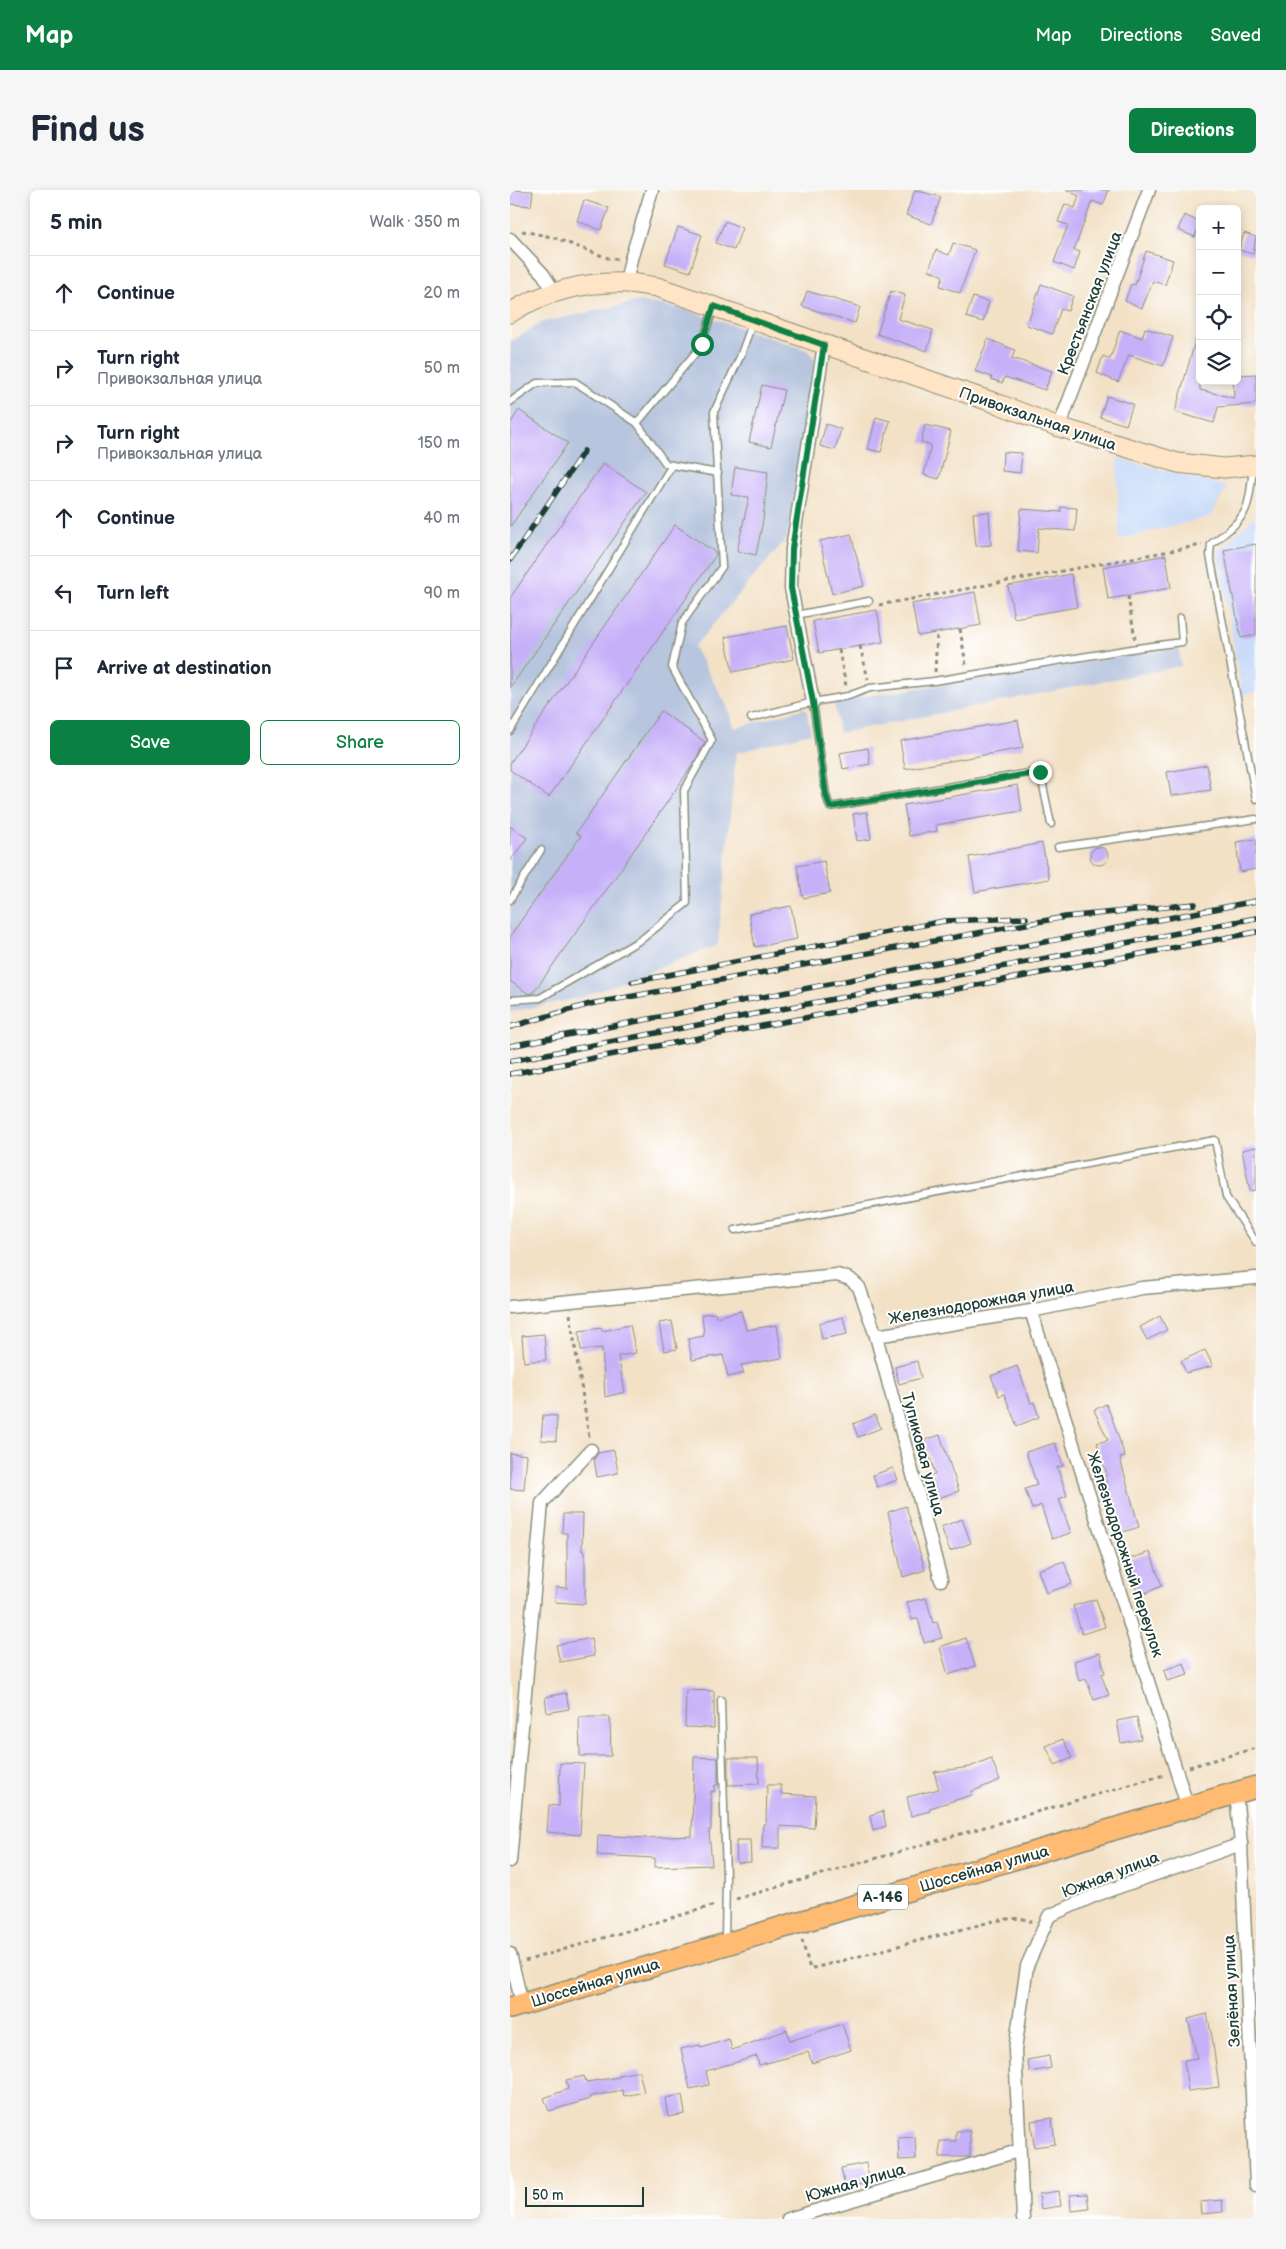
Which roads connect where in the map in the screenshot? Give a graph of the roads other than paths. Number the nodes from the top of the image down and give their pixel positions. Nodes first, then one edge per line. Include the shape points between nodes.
1 (652, 190) edge
2 (1149, 190) edge
3 (514, 234) edge
4 (626, 283) junction
5 (555, 293) junction
6 (714, 306) junction
7 (510, 313) edge
8 (753, 319) junction
9 (824, 345) junction
10 (510, 402) edge
11 (638, 423) junction
12 (1059, 427) junction
13 (672, 465) junction
14 (1254, 465) edge
15 (718, 473) junction
16 (869, 601) road end
17 (796, 615) junction
18 (1180, 618) dead end
19 (813, 702) junction
20 (751, 718) dead end
21 (510, 731) edge
22 (1256, 799) edge
23 (1256, 819) edge
24 (1051, 824) dead end
25 (1058, 847) dead end
26 (541, 850) dead end
27 (510, 900) edge
28 (510, 1000) edge
29 (735, 1230) dead end
30 (1256, 1242) edge
31 (1256, 1278) edge
32 (510, 1307) edge
33 (1031, 1311) junction
34 (876, 1336) junction
35 (591, 1450) road end
36 (941, 1580) dead end
37 (721, 1700) dead end
38 (1256, 1787) edge
39 (1236, 1794) junction
40 (1188, 1808) junction
41 (1241, 1844) junction
42 (510, 1862) edge
43 (725, 1944) junction
44 (511, 1959) edge
45 (516, 2006) edge
46 (1018, 2151) junction
47 (1256, 2186) edge
48 (788, 2219) edge
49 (1023, 2219) edge

1 - 4 street via 630,259
2 - 12 street, Крестьянская улица
3 - 5 street
4 - 5 main road, Привокзальная улица via 587,285
4 - 6 main road, Привокзальная улица via 657,287
5 - 7 main road, Привокзальная улица
6 - 8 main road, Привокзальная улица
6 - 11 lane via 702,344
8 - 9 main road, Привокзальная улица
8 - 15 lane via 740,357 714,412
9 - 12 main road, Привокзальная улица
9 - 17 street via 792,549 791,588
10 - 11 lane via 537,383 574,382
11 - 13 lane via 666,464
12 - 14 main road, Привокзальная улица via 1178,464 1224,468
13 - 15 lane
13 - 21 lane
14 - 22 lane via 1249,505 1239,521 1211,544 1210,555
15 - 28 lane via 722,567 682,623 672,667 712,740 684,791 687,903 642,938 540,998
16 - 17 lane
17 - 19 street
18 - 19 lane via 1182,642 870,688 848,696
19 - 20 lane
19 - 24 lane via 830,807 1040,772
23 - 25 lane
26 - 27 lane
29 - 30 lane via 1215,1140 1226,1197
31 - 33 street, Железнодорожная улица via 1142,1288
32 - 34 street, Железнодорожная улица via 837,1274 850,1278 859,1287
33 - 34 street, Железнодорожная улица
33 - 40 street, Железнодорожный переулок
34 - 36 street, Тупиковая улица
35 - 42 street via 542,1503
37 - 43 lane
38 - 39 highway, Шоссейная улица / А-146
39 - 40 highway, Шоссейная улица / А-146
39 - 41 street, Зелёная улица
40 - 43 highway, Шоссейная улица / А-146
41 - 46 street, Южная улица via 1096,1895 1049,1916 1026,1966 1015,2050
41 - 47 street, Зелёная улица
43 - 45 highway, Шоссейная улица / А-146
44 - 45 street
46 - 48 street, Южная улица
46 - 49 street, Южная улица

